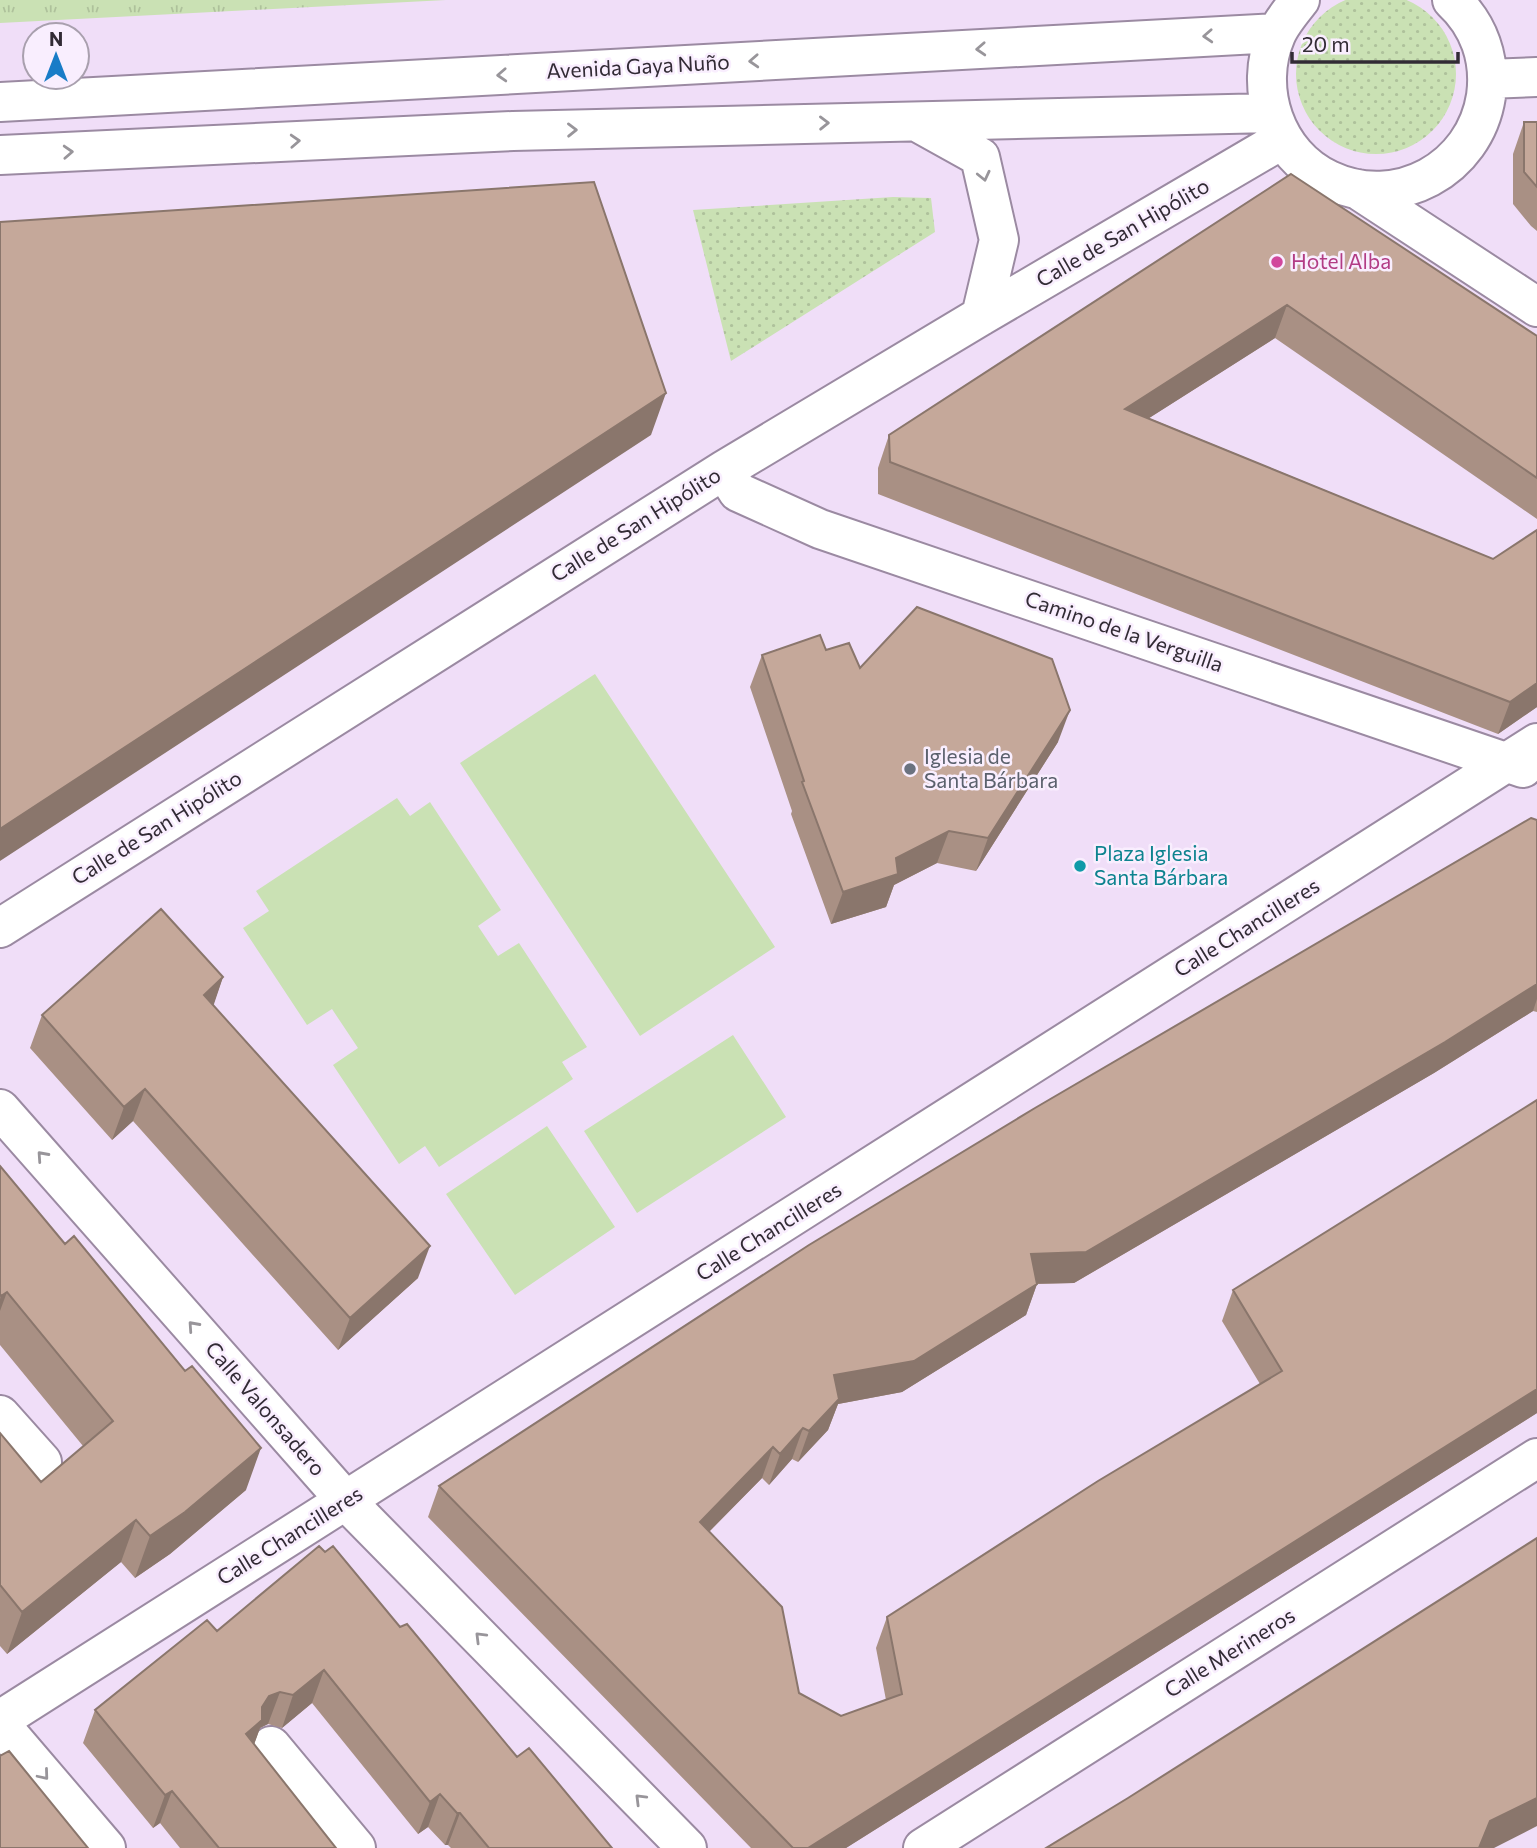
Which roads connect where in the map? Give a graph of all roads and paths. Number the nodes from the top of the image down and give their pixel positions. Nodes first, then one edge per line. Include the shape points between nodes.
1 (1300, 0) edge
2 (1452, 0) edge
3 (1277, 33) junction
4 (1537, 77) edge
5 (1489, 79) junction
6 (0, 102) edge
7 (916, 121) junction
8 (1277, 126) junction
9 (0, 155) edge
10 (1357, 189) junction
11 (1537, 307) edge
12 (981, 316) junction
13 (724, 470) junction
14 (1527, 759) edge
15 (0, 928) edge
16 (0, 1109) edge
17 (0, 1415) edge
18 (1537, 1458) edge
19 (42, 1462) dead end
20 (345, 1501) junction
21 (0, 1722) edge
22 (271, 1745) edge
23 (106, 1848) edge
24 (356, 1848) edge
25 (687, 1848) edge
26 (923, 1848) edge

1 - 3 street
2 - 5 street via 1465,12 1482,44
3 -> 6 street, Avenida Gaya Nuño
3 - 8 street via 1268,58 1266,86
4 - 5 street
5 - 10 street via 1484,111 1471,140 1449,165 1422,182 1390,190
7 - 8 street
9 -> 7 street via 513,131
7 -> 12 street via 980,157 999,240
8 - 10 street via 1303,163 1328,180
8 - 12 street, Calle de San Hipólito
10 - 11 street
12 - 13 street, Calle de San Hipólito
13 - 14 street, Camino de la Verguilla via 738,492 820,530
13 - 15 street, Calle de San Hipólito
14 - 20 street, Calle Chancilleres
20 -> 16 street, Calle Valonsadero
17 - 19 street
18 - 26 street, Calle Merineros
20 - 21 street, Calle Chancilleres
25 -> 20 street, Calle Valonsadero
21 -> 23 street
22 - 24 street

